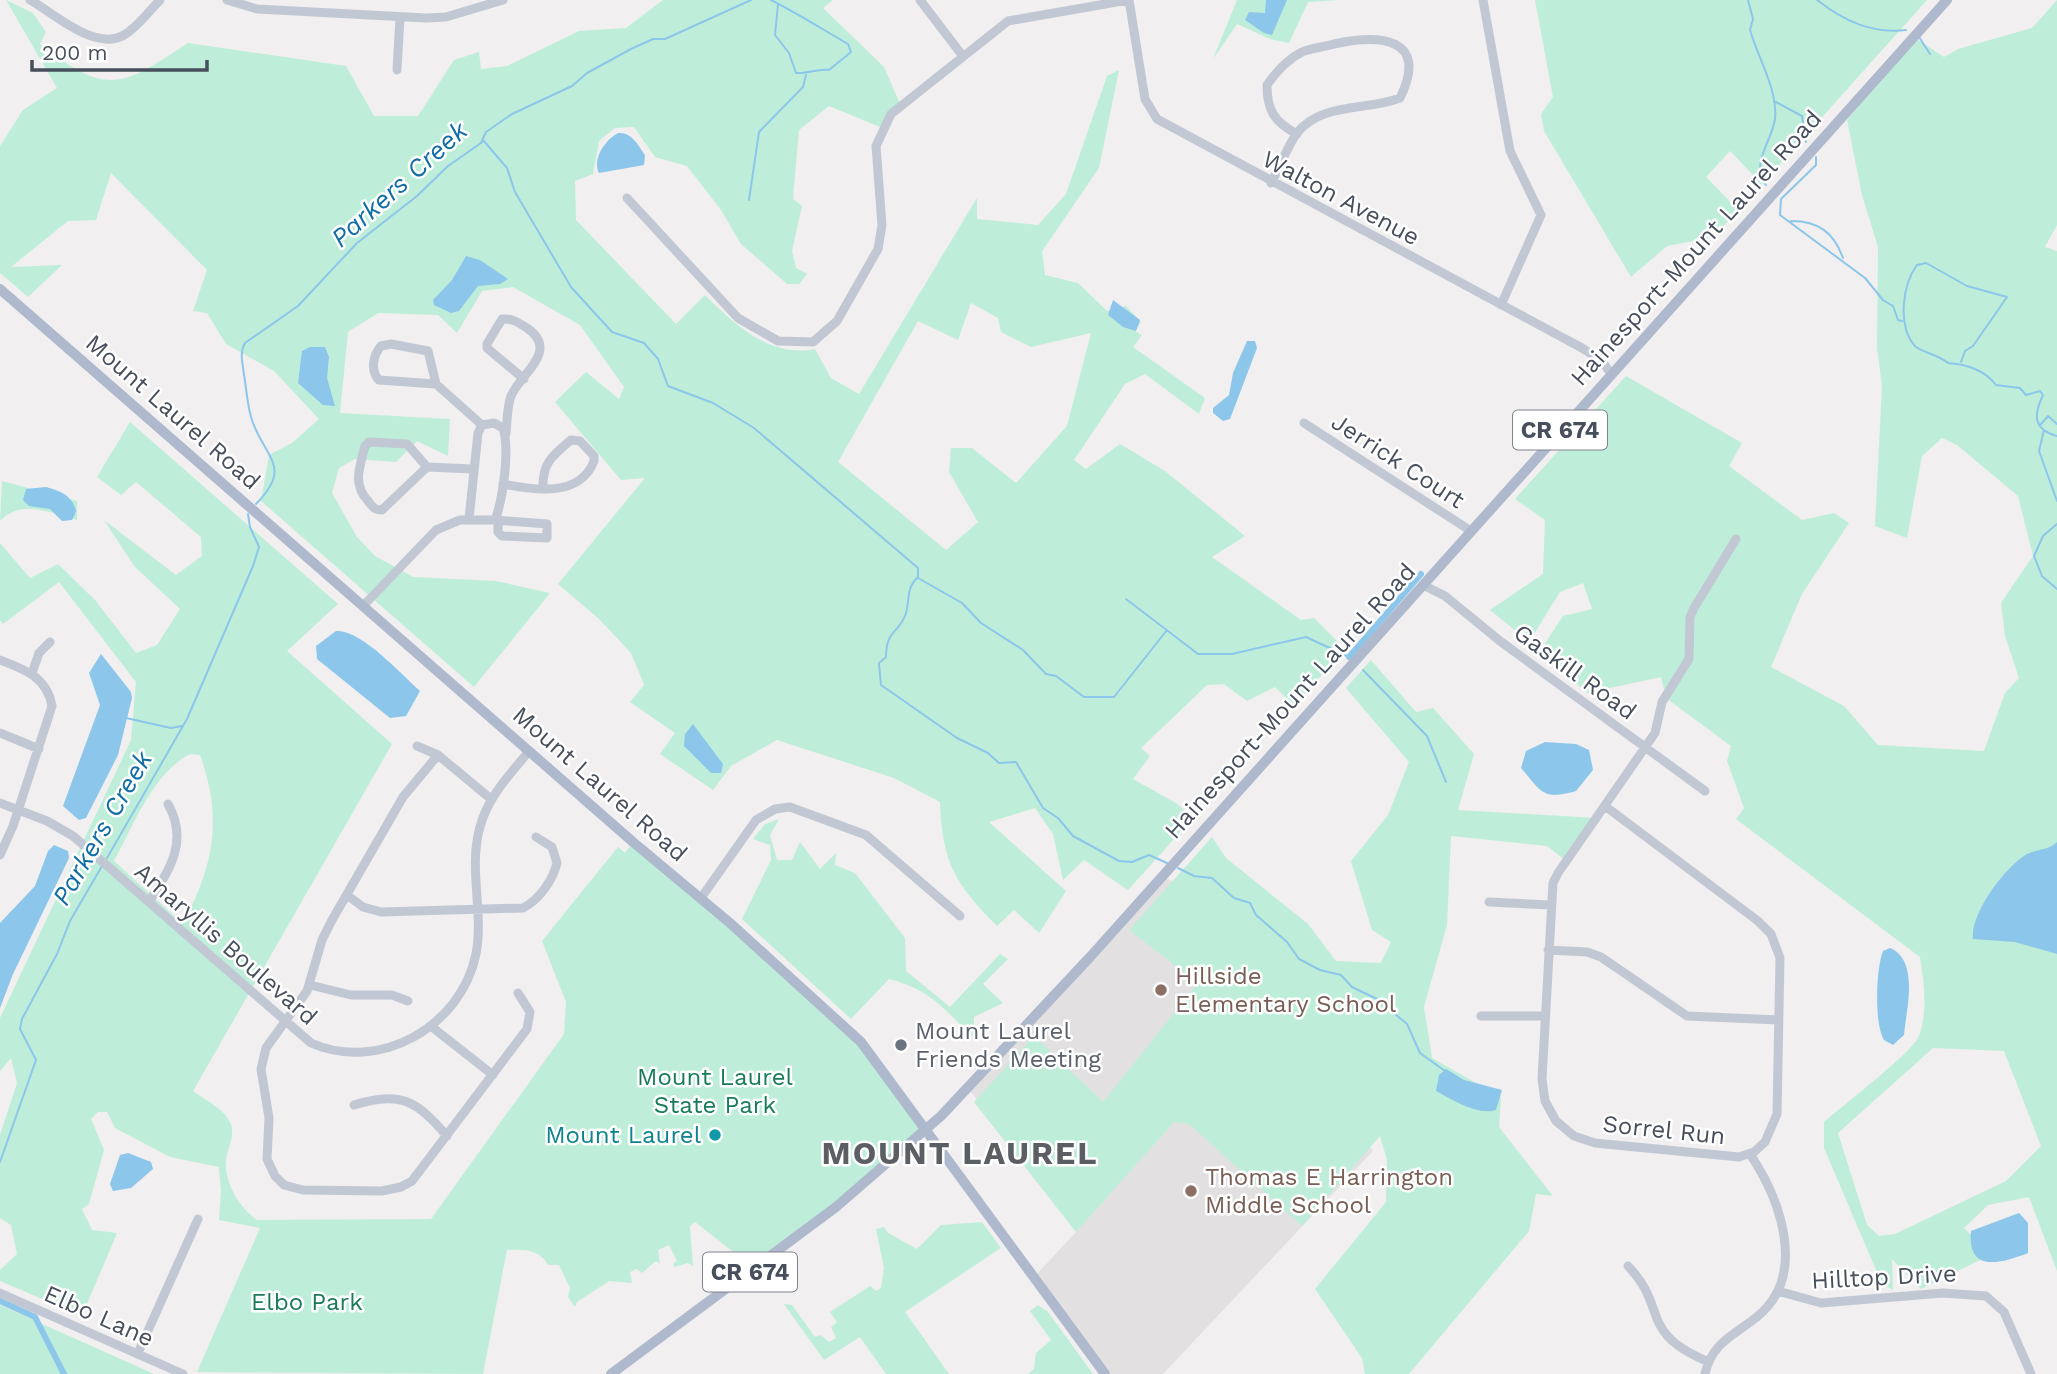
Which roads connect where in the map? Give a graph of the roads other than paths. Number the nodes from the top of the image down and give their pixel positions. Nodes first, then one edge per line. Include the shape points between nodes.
1 (30, 0) edge
2 (160, 0) edge
3 (227, 0) edge
4 (503, 0) edge
5 (920, 0) edge
6 (1128, 0) edge
7 (1483, 0) edge
8 (1947, 0) edge
9 (400, 17) junction
10 (962, 55) junction
11 (397, 70) dead end
12 (1297, 134) junction
13 (1271, 183) junction
14 (627, 198) dead end
15 (0, 289) edge
16 (1501, 305) junction
17 (1611, 374) junction
18 (524, 379) junction
19 (436, 384) junction
20 (1304, 423) dead end
21 (482, 425) junction
22 (506, 436) junction
23 (427, 467) junction
24 (473, 469) junction
25 (503, 484) junction
26 (543, 489) junction
27 (469, 519) junction
28 (497, 520) junction
29 (1471, 531) junction
30 (1736, 539) dead end
31 (1423, 585) junction
32 (363, 606) junction
33 (50, 642) dead end
34 (0, 660) edge
35 (32, 673) junction
36 (0, 733) edge
37 (417, 746) dead end
38 (39, 748) junction
39 (1646, 748) junction
40 (529, 751) junction
41 (438, 755) junction
42 (1705, 790) dead end
43 (491, 799) junction
44 (0, 803) edge
45 (168, 804) dead end
46 (1605, 806) junction
47 (18, 809) junction
48 (536, 837) dead end
49 (0, 855) edge
50 (346, 895) junction
51 (701, 898) junction
52 (149, 902) junction
53 (1489, 902) dead end
54 (1550, 905) junction
55 (477, 911) junction
56 (960, 916) dead end
57 (1548, 950) junction
58 (310, 985) junction
59 (518, 993) dead end
60 (408, 1001) dead end
61 (1481, 1016) dead end
62 (1545, 1016) junction
63 (1779, 1020) junction
64 (286, 1023) junction
65 (432, 1027) junction
66 (493, 1075) junction
67 (354, 1105) dead end
68 (928, 1130) junction
69 (447, 1136) junction
70 (1750, 1154) junction
71 (198, 1219) dead end
72 (1628, 1266) dead end
73 (1778, 1291) junction
74 (0, 1293) edge
75 (138, 1353) junction
76 (1709, 1362) junction
77 (183, 1374) edge
78 (611, 1374) edge
79 (1105, 1374) edge
80 (1705, 1374) edge
81 (2031, 1374) edge

1 - 2 street via 89,35 106,39 126,34
3 - 9 street via 257,9
4 - 9 street via 441,18
5 - 10 street
6 - 10 street via 1008,21
6 - 13 street, Walton Avenue via 1145,99 1152,113
7 - 16 street via 1510,151 1541,215
8 - 17 main road, Hainesport-Mount Laurel Road / CR 674
9 - 11 street
10 - 14 street via 891,114 876,146 882,225 877,249 838,321 813,342 778,341 738,318
12 - 12 street via 1318,116 1400,98 1410,75 1404,52 1389,42 1364,37 1303,52 1278,69 1267,85 1269,106 1280,124
12 - 13 street
13 - 16 street, Walton Avenue
15 - 32 main road, Mount Laurel Road
16 - 17 street, Walton Avenue via 1598,358
17 - 29 main road, Hainesport-Mount Laurel Road / CR 674
18 - 18 street via 539,357 540,342 512,319 502,319 487,348
18 - 22 street via 510,401
19 - 19 street via 428,351 391,344 377,350 374,372 379,380
19 - 21 street
20 - 29 street, Jerrick Court
21 - 22 street via 499,425
21 - 24 street
22 - 25 street
23 - 23 street via 382,510 375,509 359,492 369,442 407,444
23 - 24 street
24 - 27 street
25 - 26 street
25 - 28 street
26 - 26 street via 570,486 593,467 594,456 580,441 571,440 547,461
27 - 28 street
27 - 32 street via 436,530
28 - 28 street via 547,524 548,538 502,536
29 - 31 main road, Hainesport-Mount Laurel Road / CR 674
30 - 39 street, Sorrel Run via 1690,617 1689,659 1662,702 1655,733
31 - 39 street, Gaskill Road via 1445,596
31 - 68 main road, Hainesport-Mount Laurel Road / CR 674
32 - 40 main road, Mount Laurel Road
33 - 35 street via 39,653
34 - 35 street
35 - 38 street via 48,692 52,706
36 - 38 street
37 - 41 street
38 - 47 street
39 - 42 street, Gaskill Road
39 - 46 street, Sorrel Run
40 - 43 street, Amaryllis Boulevard
40 - 51 main road, Mount Laurel Road
41 - 43 street
41 - 50 street via 403,797
43 - 55 street, Amaryllis Boulevard via 477,842
44 - 47 street, Amaryllis Boulevard
45 - 52 street via 177,820 178,839 164,878
46 - 54 street, Sorrel Run via 1555,877
46 - 63 street, Sorrel Run via 1771,934 1780,958
47 - 49 street
47 - 52 street, Amaryllis Boulevard via 73,836
48 - 55 street via 552,847 557,858 541,892 523,908
50 - 55 street via 376,911
50 - 58 street via 322,940
51 - 56 street via 757,820 775,809 790,807 866,835
51 - 68 main road, Mount Laurel Road via 856,1037
52 - 64 street, Amaryllis Boulevard
53 - 54 street
54 - 57 street, Sorrel Run
55 - 65 street, Amaryllis Boulevard via 472,966
57 - 62 street, Sorrel Run
57 - 63 street via 1601,957 1687,1016
58 - 60 street
58 - 64 street
59 - 66 street via 530,1012 530,1024
61 - 62 street
62 - 70 street, Sorrel Run via 1544,1094 1552,1115 1568,1132 1595,1143 1724,1157
63 - 70 street, Sorrel Run via 1776,1121 1765,1142
64 - 65 street, Amaryllis Boulevard via 311,1043 353,1053 404,1043
64 - 69 street via 266,1048 261,1069 269,1118 267,1159 275,1177 285,1185 303,1190 401,1187 416,1177
65 - 66 street
66 - 69 street
67 - 69 street via 383,1096 401,1099 434,1121
68 - 78 main road, Hainesport-Mount Laurel Road / CR 674 via 799,1236
68 - 79 main road, Mount Laurel Road
70 - 73 street via 1783,1222
71 - 75 street
72 - 76 street via 1643,1284 1665,1336 1680,1349
73 - 76 street via 1761,1314 1720,1344
73 - 81 street, Hilltop Drive via 1821,1303 1960,1292 1986,1296 2004,1312
74 - 75 street, Elbo Lane
75 - 77 street, Elbo Lane
76 - 80 street

